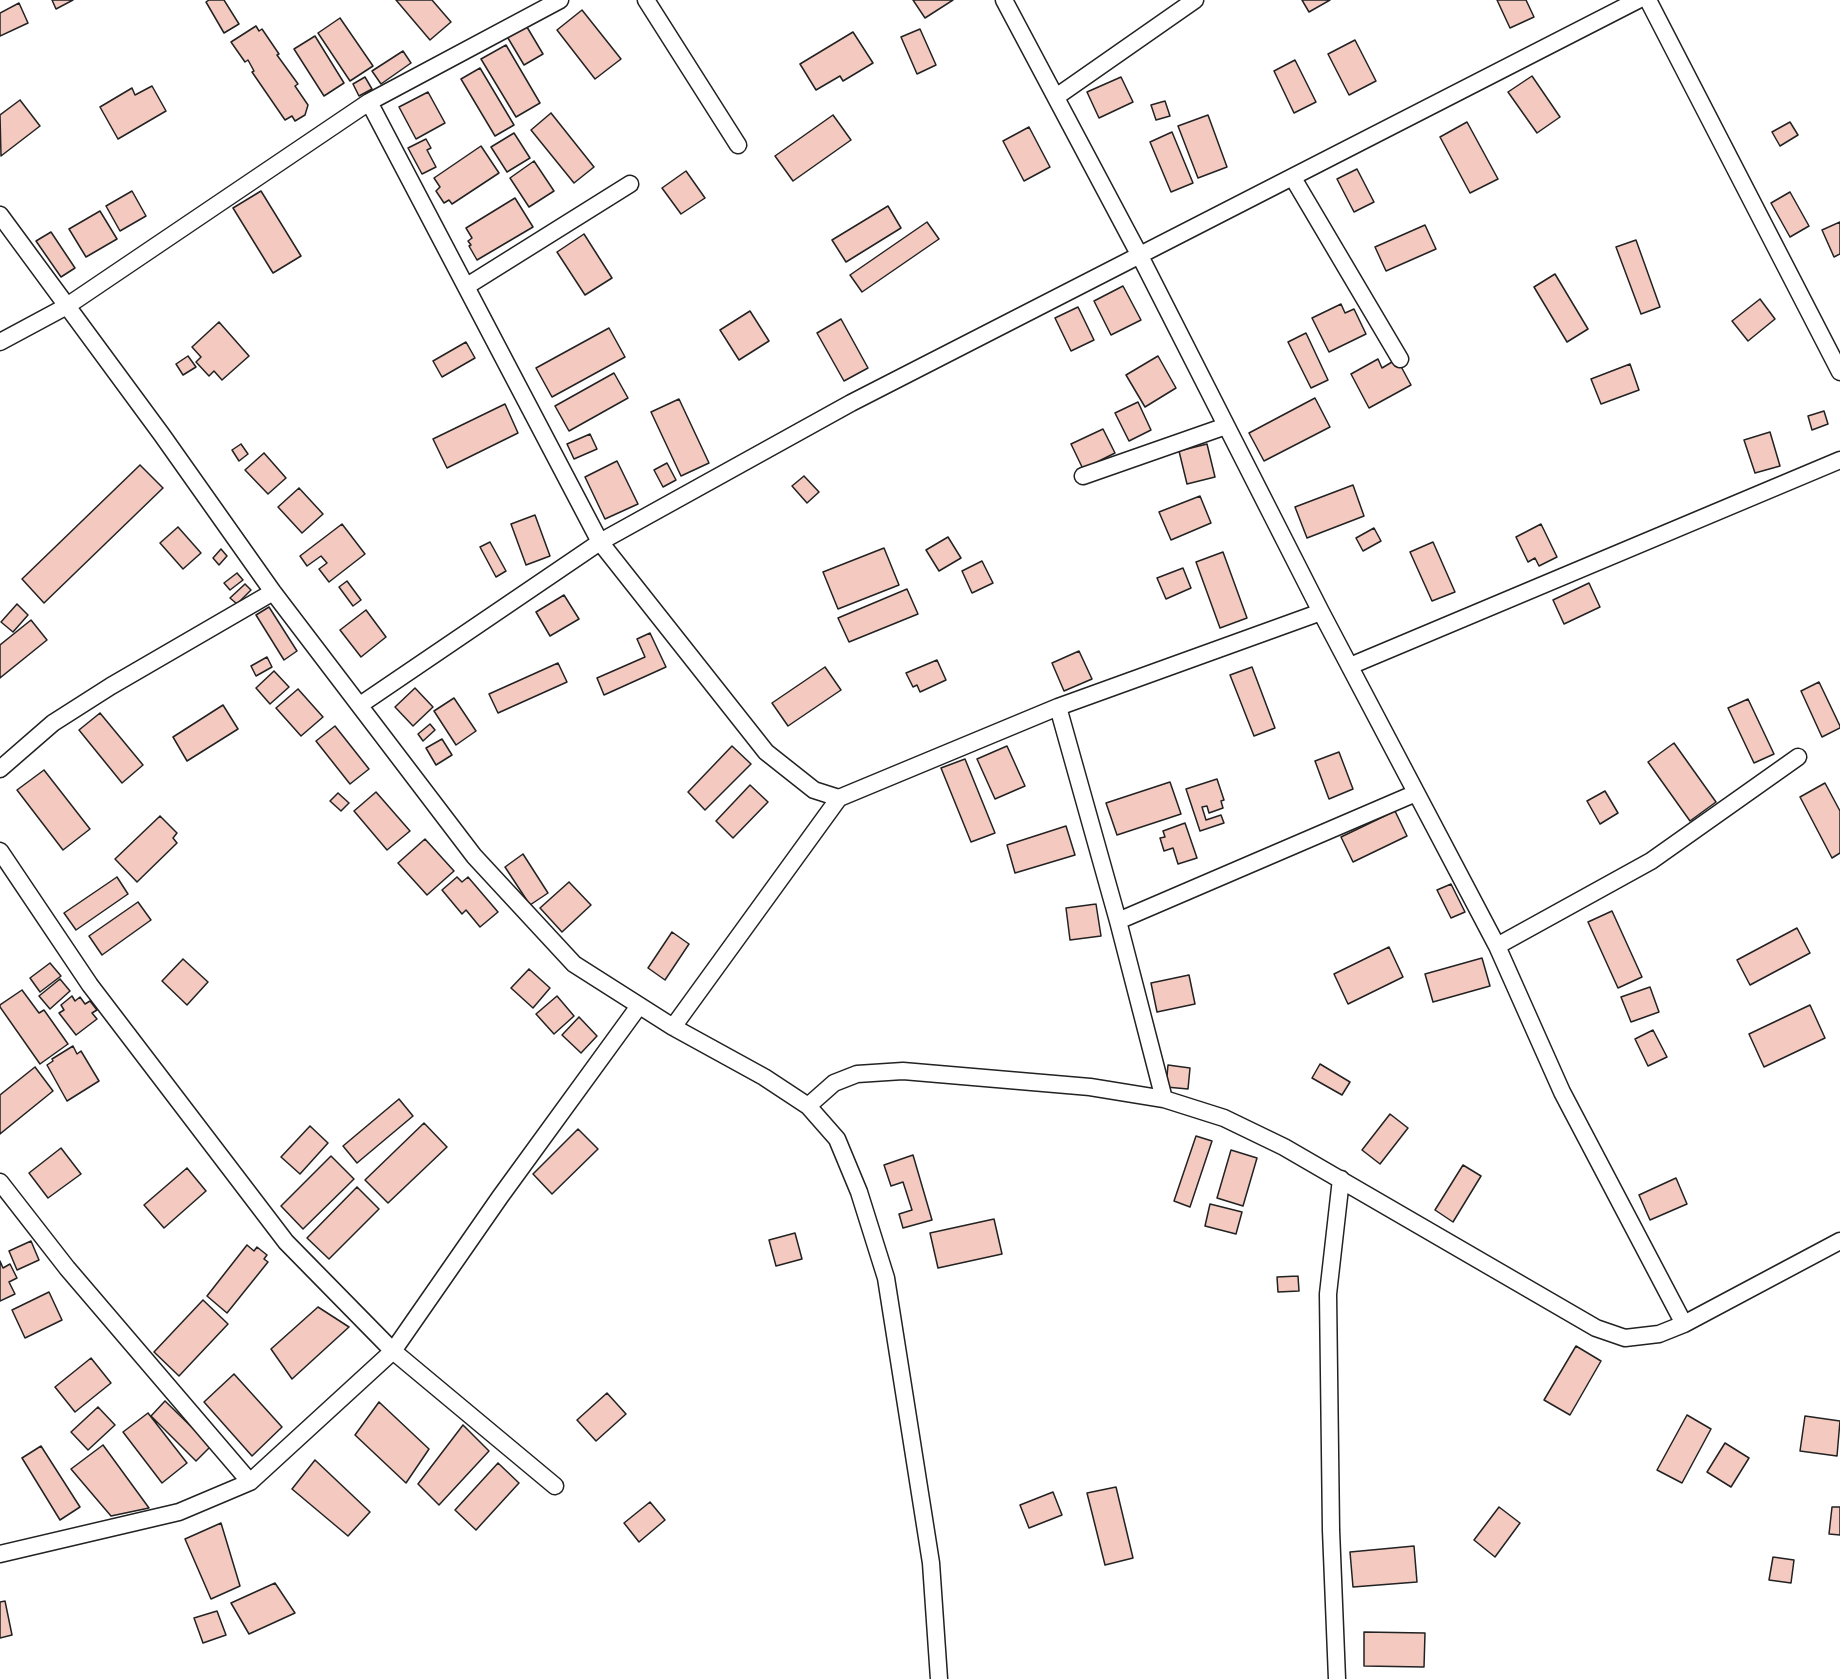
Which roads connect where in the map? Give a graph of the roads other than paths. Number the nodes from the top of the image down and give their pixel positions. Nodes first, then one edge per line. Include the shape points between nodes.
1 (560, 0) edge
2 (646, 0) edge
3 (1005, 0) edge
4 (1196, 0) edge
5 (1638, 0) edge
6 (1648, 0) edge
7 (1056, 97) junction
8 (369, 102) junction
9 (738, 145) dead end
10 (1293, 178) junction
11 (630, 184) dead end
12 (0, 215) edge
13 (1140, 256) junction
14 (467, 286) junction
15 (67, 306) junction
16 (0, 342) edge
17 (1400, 359) dead end
18 (1840, 372) edge
19 (1226, 426) junction
20 (1840, 460) edge
21 (1083, 476) dead end
22 (600, 542) junction
23 (273, 592) junction
24 (1321, 612) junction
25 (1350, 666) junction
26 (360, 705) junction
27 (1058, 707) junction
28 (1798, 758) dead end
29 (0, 769) edge
30 (1416, 793) junction
31 (839, 798) junction
32 (0, 851) edge
33 (1118, 921) junction
34 (1497, 946) junction
35 (639, 1006) junction
36 (674, 1027) junction
37 (1164, 1099) junction
38 (807, 1106) junction
39 (1341, 1179) junction
40 (0, 1182) edge
41 (1840, 1241) edge
42 (1684, 1324) junction
43 (393, 1351) junction
44 (250, 1482) junction
45 (555, 1486) dead end
46 (0, 1554) edge
47 (939, 1679) edge
48 (1337, 1679) edge

1 - 8 street
2 - 9 street
3 - 7 street
4 - 7 street
5 - 10 street
6 - 18 street
7 - 13 street
8 - 14 street
8 - 15 street
10 - 13 street
10 - 17 street
11 - 14 street
12 - 15 street
13 - 19 street
13 - 22 street via 851,403
14 - 22 street
15 - 16 street
15 - 23 street
19 - 21 street
19 - 24 street
20 - 25 street
22 - 26 street
22 - 31 street via 766,752 813,790
23 - 26 street
23 - 29 street via 53,723
24 - 25 street
24 - 27 street
25 - 30 street
26 - 35 street via 474,856 574,964
27 - 31 street
27 - 33 street
28 - 34 street via 1651,861
30 - 33 street
30 - 34 street
31 - 36 street
32 - 43 street via 90,985 286,1242
33 - 37 street
34 - 42 street via 1562,1092
35 - 36 street
35 - 43 street
36 - 38 street
37 - 38 street via 1090,1087 903,1071 858,1074 834,1083
37 - 39 street via 1224,1118
38 - 47 street via 837,1139 859,1192 886,1278 931,1563
39 - 42 street via 1596,1328 1625,1338 1659,1334
39 - 48 street via 1328,1294
40 - 44 street via 67,1268
41 - 42 street
43 - 44 street
43 - 45 street
44 - 46 street via 179,1512

